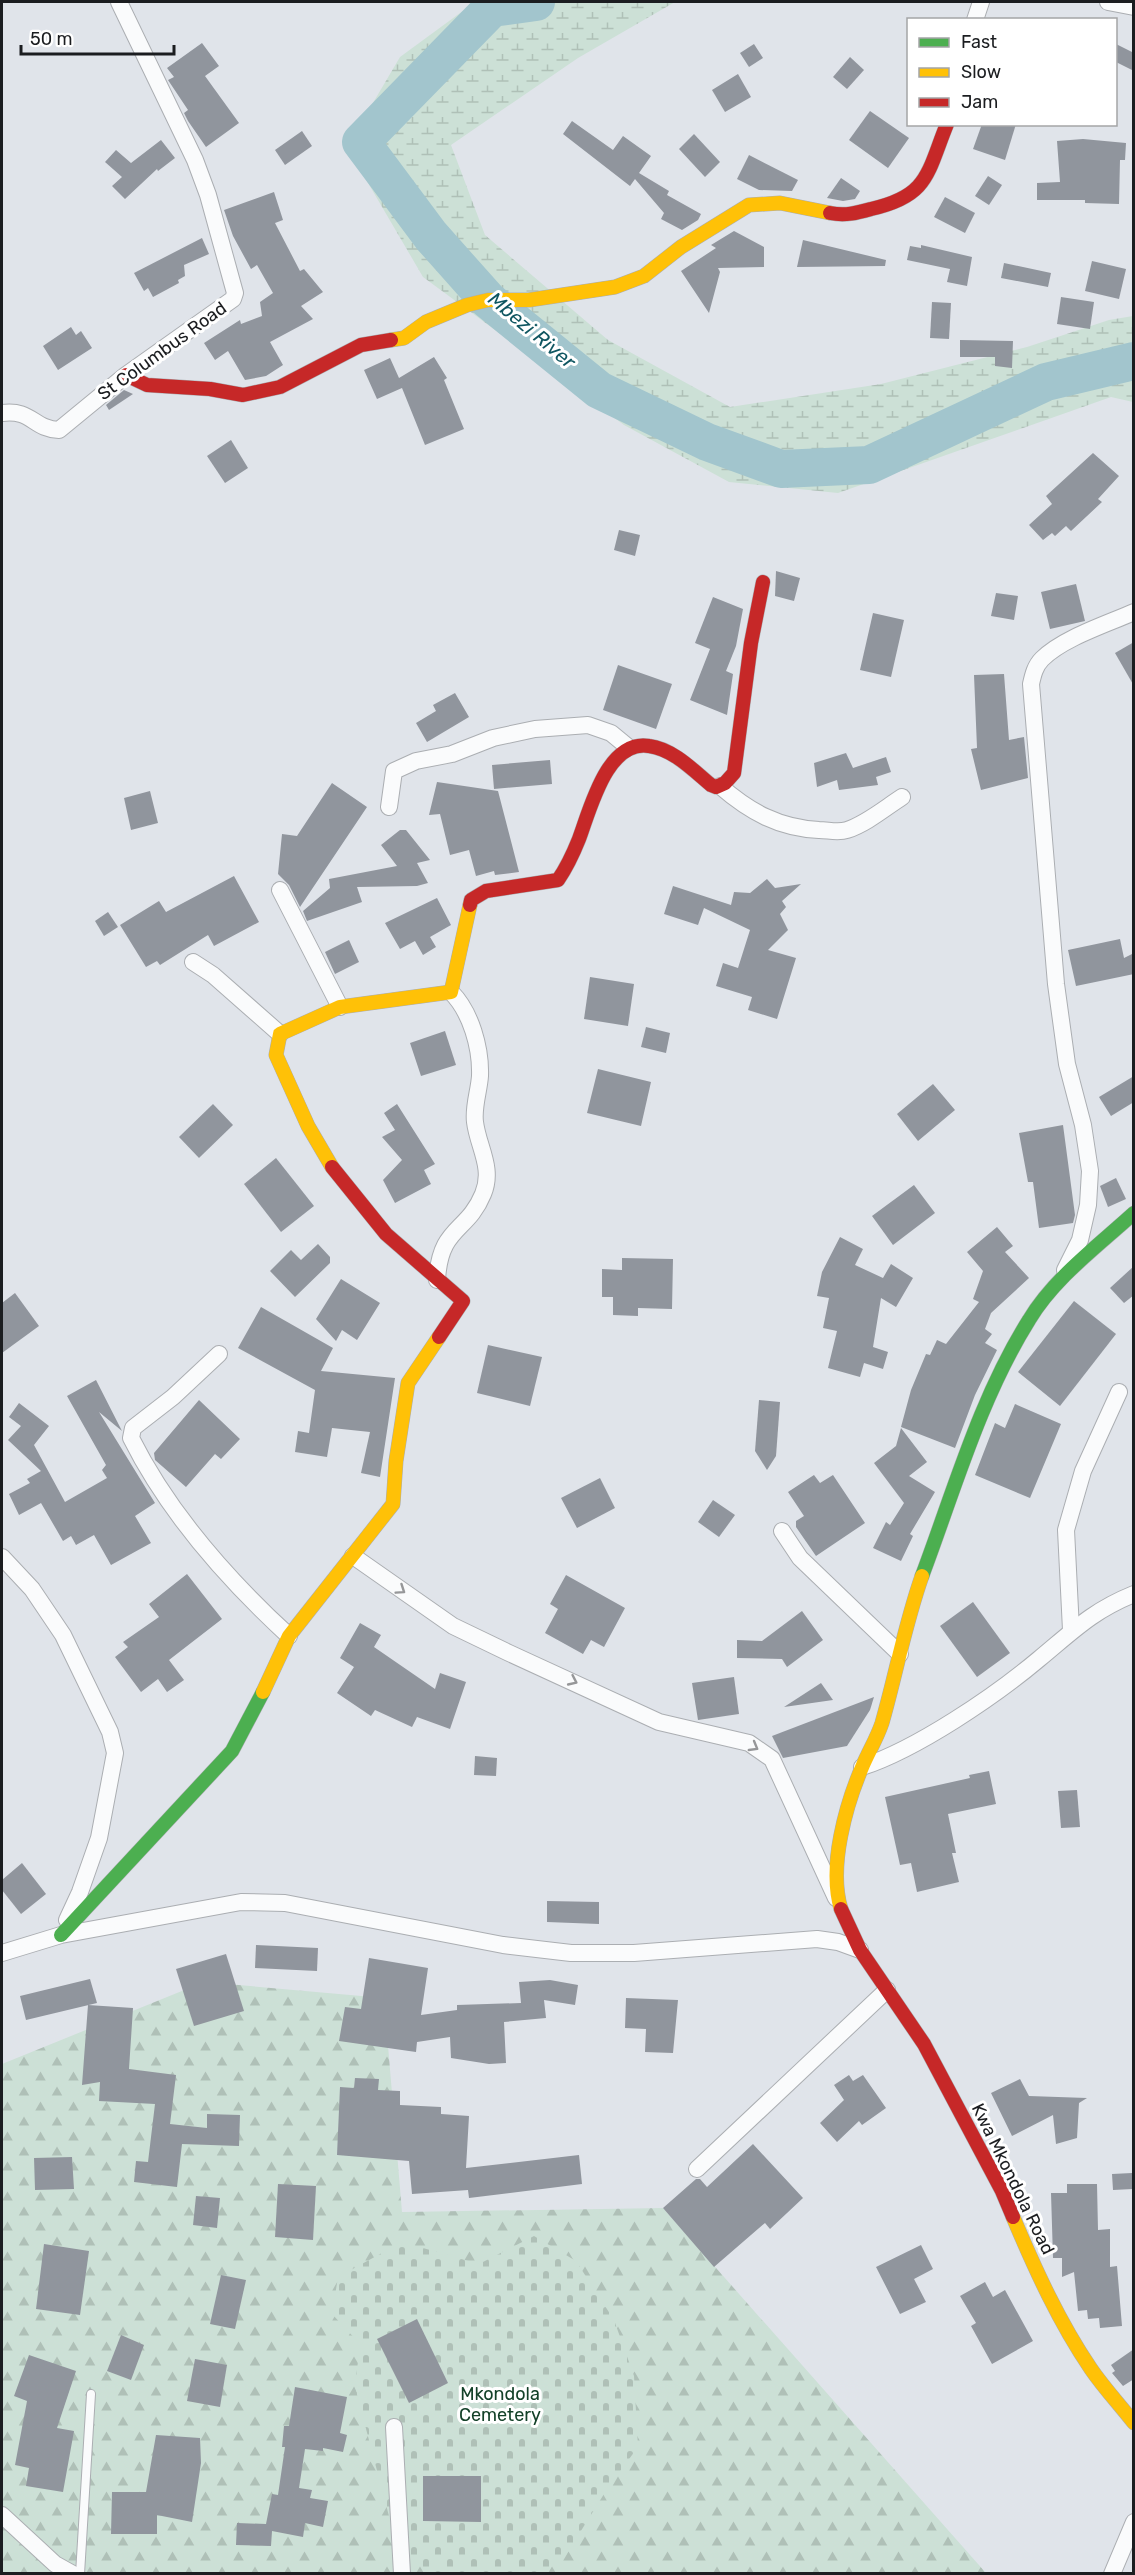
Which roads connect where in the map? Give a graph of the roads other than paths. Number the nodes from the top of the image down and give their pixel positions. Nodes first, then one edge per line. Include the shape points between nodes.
1 (119, 2) edge
2 (981, 2) edge
3 (1108, 2) edge
4 (1134, 7) edge
5 (976, 18) edge
6 (946, 126) edge
7 (126, 375) junction
8 (2, 413) edge
9 (763, 582) dead end
10 (1134, 612) edge
11 (628, 747) junction
12 (720, 786) junction
13 (902, 797) dead end
14 (389, 807) dead end
15 (280, 890) dead end
16 (193, 962) dead end
17 (451, 992) junction
18 (340, 1007) junction
19 (280, 1034) junction
20 (1134, 1213) edge
21 (437, 1280) junction
22 (1059, 1282) junction
23 (219, 1354) dead end
24 (1119, 1392) dead end
25 (782, 1531) dead end
26 (353, 1556) junction
27 (2, 1557) edge
28 (1134, 1594) edge
29 (1071, 1630) junction
30 (289, 1636) junction
31 (900, 1654) junction
32 (862, 1767) junction
33 (840, 1906) junction
34 (61, 1935) junction
35 (860, 1950) junction
36 (2, 1953) edge
37 (887, 1990) junction
38 (697, 2169) dead end
39 (91, 2394) dead end
40 (1134, 2423) edge
41 (394, 2427) dead end
42 (2, 2515) edge
43 (1134, 2522) edge
44 (73, 2574) edge
45 (80, 2574) edge
46 (402, 2574) edge
47 (1112, 2574) edge

1 - 7 street, St Columbus Road via 195,160 235,292 233,299
2 - 5 street
3 - 4 street
6 - 7 street via 921,187 890,205 843,216 780,203 749,205 644,276 615,287 467,305 426,322 404,338 361,345 280,387 243,395 147,386
7 - 8 street, St Columbus Road via 59,430 47,429 15,411
9 - 12 street via 734,773
10 - 22 street via 1054,650 1040,660 1031,684 1056,984 1067,1064 1090,1171 1080,1240
11 - 12 street via 654,747 674,756 711,785
11 - 14 street via 610,733 588,725 535,729 493,738 394,771
11 - 17 street via 616,754 604,775 578,843 558,880 486,891 471,900
12 - 13 street via 740,804 796,829 846,830
15 - 18 street
16 - 19 street
17 - 18 street
17 - 21 street via 464,1005 479,1053 475,1120 487,1173 480,1200 443,1246
18 - 19 street
19 - 21 street via 276,1054 308,1126 337,1177 386,1234
20 - 22 street
21 - 26 street via 459,1294 463,1302 408,1383 393,1504
22 - 31 street via 1029,1318 988,1400 913,1602
23 - 30 street via 133,1428 131,1438 175,1509 212,1558
24 - 29 street via 1083,1470 1066,1530
25 - 31 street via 800,1558
26 - 30 street
26 -> 33 street via 453,1626 508,1653 649,1718 749,1743 772,1759
27 - 34 street via 32,1589 63,1635 110,1732 115,1753 99,1838
28 - 29 street via 1110,1604
29 - 32 street via 1009,1682 942,1727 887,1759
30 - 34 street via 232,1751
31 - 32 street via 881,1726
32 - 33 street via 841,1828
33 - 35 street, Kwa Mkondola Road
34 - 35 street via 242,1902 263,1902 503,1945 571,1953 645,1952 818,1939
34 - 36 street
35 - 37 street, Kwa Mkondola Road
37 - 38 street
37 - 40 street, Kwa Mkondola Road via 924,2044 956,2102 1069,2333 1091,2369
39 - 45 lane
41 - 46 street
42 - 44 street via 55,2564
43 - 47 street

